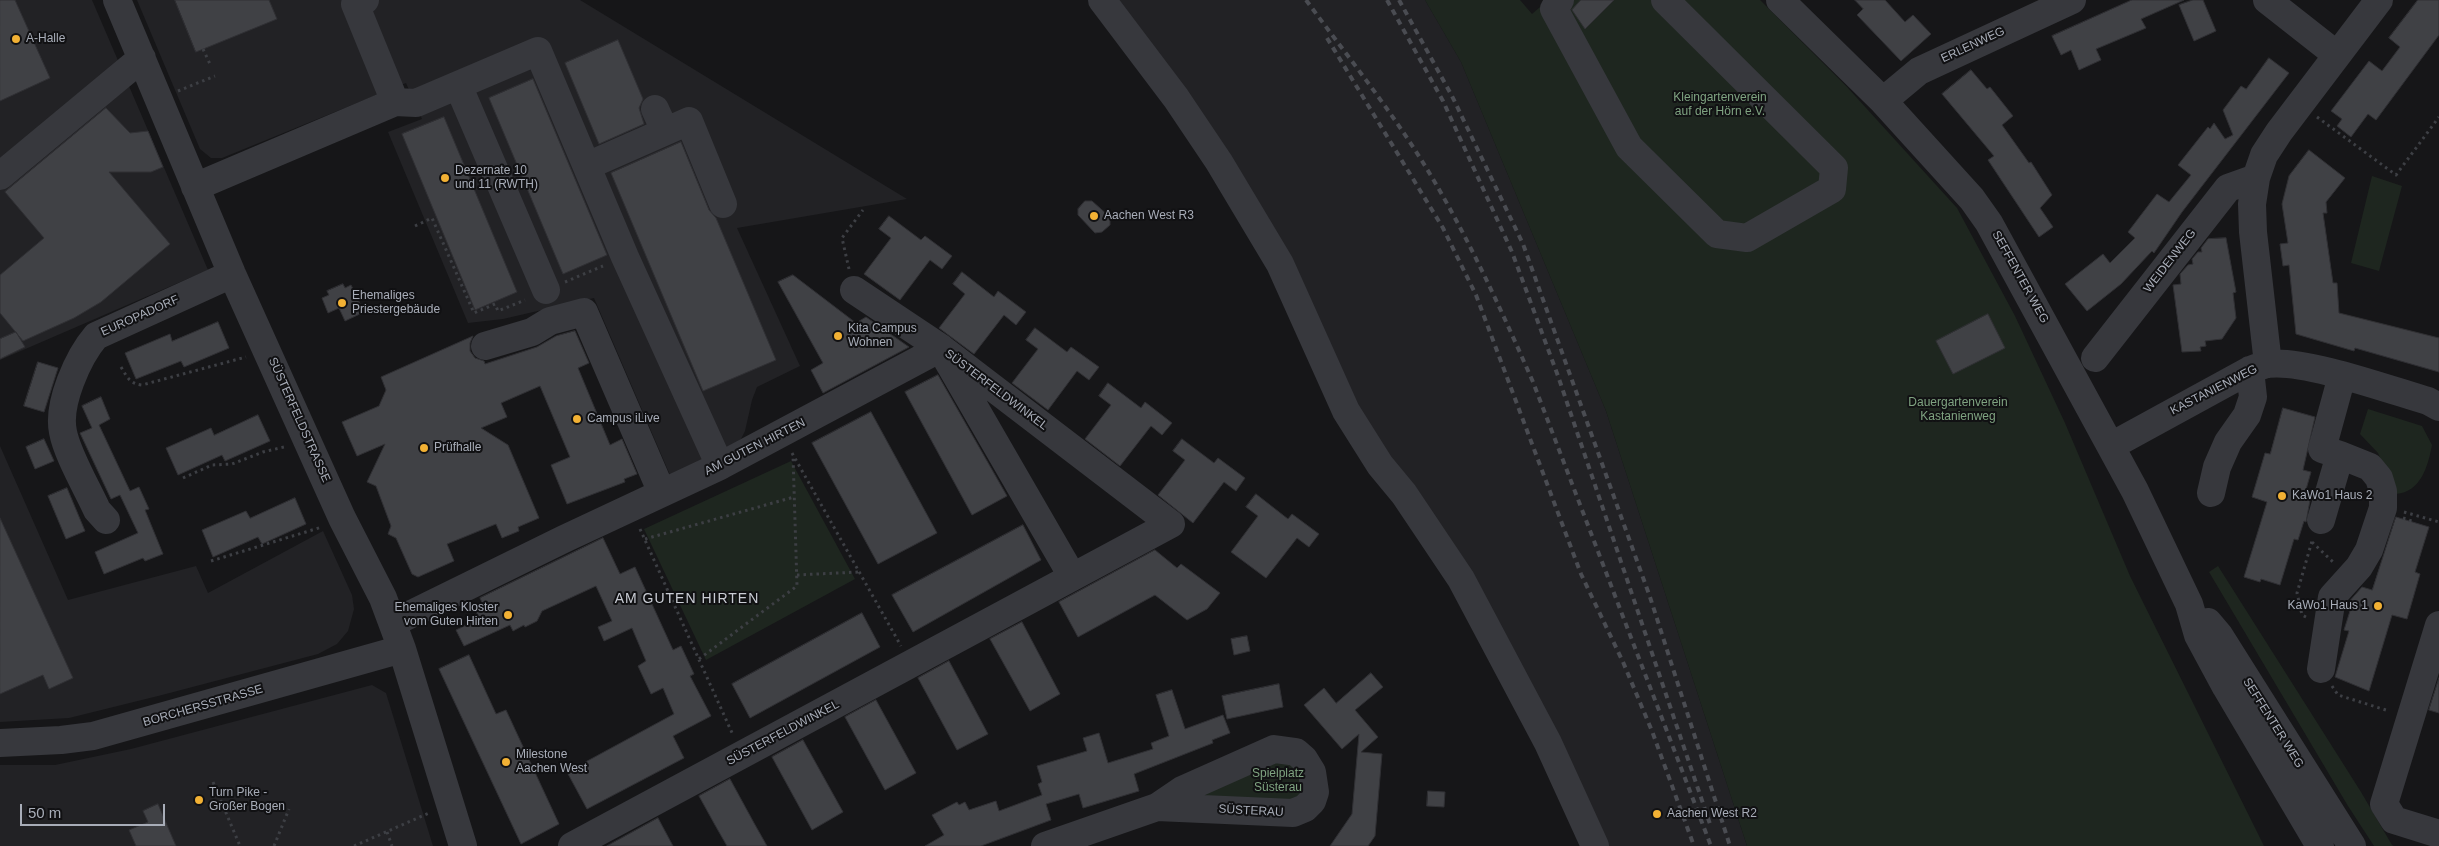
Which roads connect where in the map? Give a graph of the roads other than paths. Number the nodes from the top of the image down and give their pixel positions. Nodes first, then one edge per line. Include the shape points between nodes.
1 (118, 0) edge
2 (365, 0) edge
3 (1102, 0) edge
4 (1560, 0) edge
5 (1666, 0) edge
6 (1780, 0) edge
7 (2072, 0) edge
8 (2267, 0) edge
9 (2379, 0) edge
10 (2337, 56) junction
11 (142, 58) junction
12 (458, 85) junction
13 (395, 102) junction
14 (1883, 102) junction
15 (587, 166) junction
16 (0, 176) edge
17 (2256, 178) junction
18 (194, 187) junction
19 (723, 204) dead end
20 (232, 274) junction
21 (854, 290) road end
22 (538, 294) road end
23 (486, 346) dead end
24 (941, 348) junction
25 (2095, 358) dead end
26 (2259, 367) junction
27 (2342, 376) junction
28 (2439, 407) edge
29 (2111, 446) junction
30 (2340, 455) junction
31 (720, 466) junction
32 (662, 493) junction
33 (2211, 493) dead end
34 (106, 520) dead end
35 (2316, 531) road end
36 (1072, 576) junction
37 (2189, 604) junction
38 (393, 624) junction
39 (2439, 625) edge
40 (402, 649) junction
41 (2321, 669) dead end
42 (0, 743) edge
43 (1157, 807) junction
44 (2439, 834) edge
45 (463, 846) edge
46 (572, 846) edge
47 (1045, 846) edge
48 (1595, 846) edge
49 (2320, 846) edge
50 (2352, 846) edge

1 - 11 street, SÜSTERFELDSTRASSE
2 - 13 street via 354,4
3 - 48 street via 1176,98 1280,264 1346,411 1380,465 1404,494 1461,578 1548,743
4 - 5 street via 1554,9 1629,147 1717,234 1747,238 1832,189 1834,168
6 - 14 street, SEFFENTER WEG
7 - 14 street, ERLENWEG via 1919,71
8 - 10 street
9 - 10 street
10 - 17 street via 2264,155
11 - 16 street
11 - 18 street, SÜSTERFELDSTRASSE
12 - 13 street via 416,103
12 - 15 street via 538,52
12 - 22 street
13 - 18 street
14 - 29 street, SEFFENTER WEG via 1972,199 1989,223
15 - 19 street via 660,120 689,121
15 - 31 street
17 - 25 street, WEIDENWEG via 2228,188
17 - 26 street via 2252,232
18 - 20 street, SÜSTERFELDSTRASSE
20 - 34 street, EUROPADORF via 96,336 86,348 69,389 62,430 97,510
20 - 38 street, SÜSTERFELDSTRASSE
21 - 24 street
23 - 32 street via 532,332 550,321 584,312
24 - 31 street, AM GUTEN HIRTEN via 787,444
24 - 36 street, SÜSTERFELDWINKEL
24 - 36 street, SÜSTERFELDWINKEL via 1172,524
26 - 27 street, KASTANIENWEG via 2294,364
26 - 29 street, KASTANIENWEG
26 - 33 street via 2254,397 2247,415 2228,442 2217,467
27 - 28 street, KASTANIENWEG
27 - 30 street via 2322,449
29 - 37 street, SEFFENTER WEG
30 - 35 street
30 - 41 street via 2370,467 2379,478 2383,491 2382,512 2369,550 2332,598
31 - 32 street, AM GUTEN HIRTEN
32 - 38 street, AM GUTEN HIRTEN
36 - 46 street, SÜSTERFELDWINKEL
37 - 49 street, SEFFENTER WEG via 2198,635 2226,687
37 - 50 street, SEFFENTER WEG via 2219,635
38 - 40 street, SÜSTERFELDSTRASSE
39 - 44 street via 2384,804 2394,820
40 - 42 street, BORCHERSSTRASSE via 93,736
40 - 45 street, SÜSTERFELDSTRASSE
43 - 43 street, SÜSTERAU via 1293,812 1312,802 1315,792 1312,772 1296,752 1274,749 1182,790
43 - 47 street, SÜSTERAU

